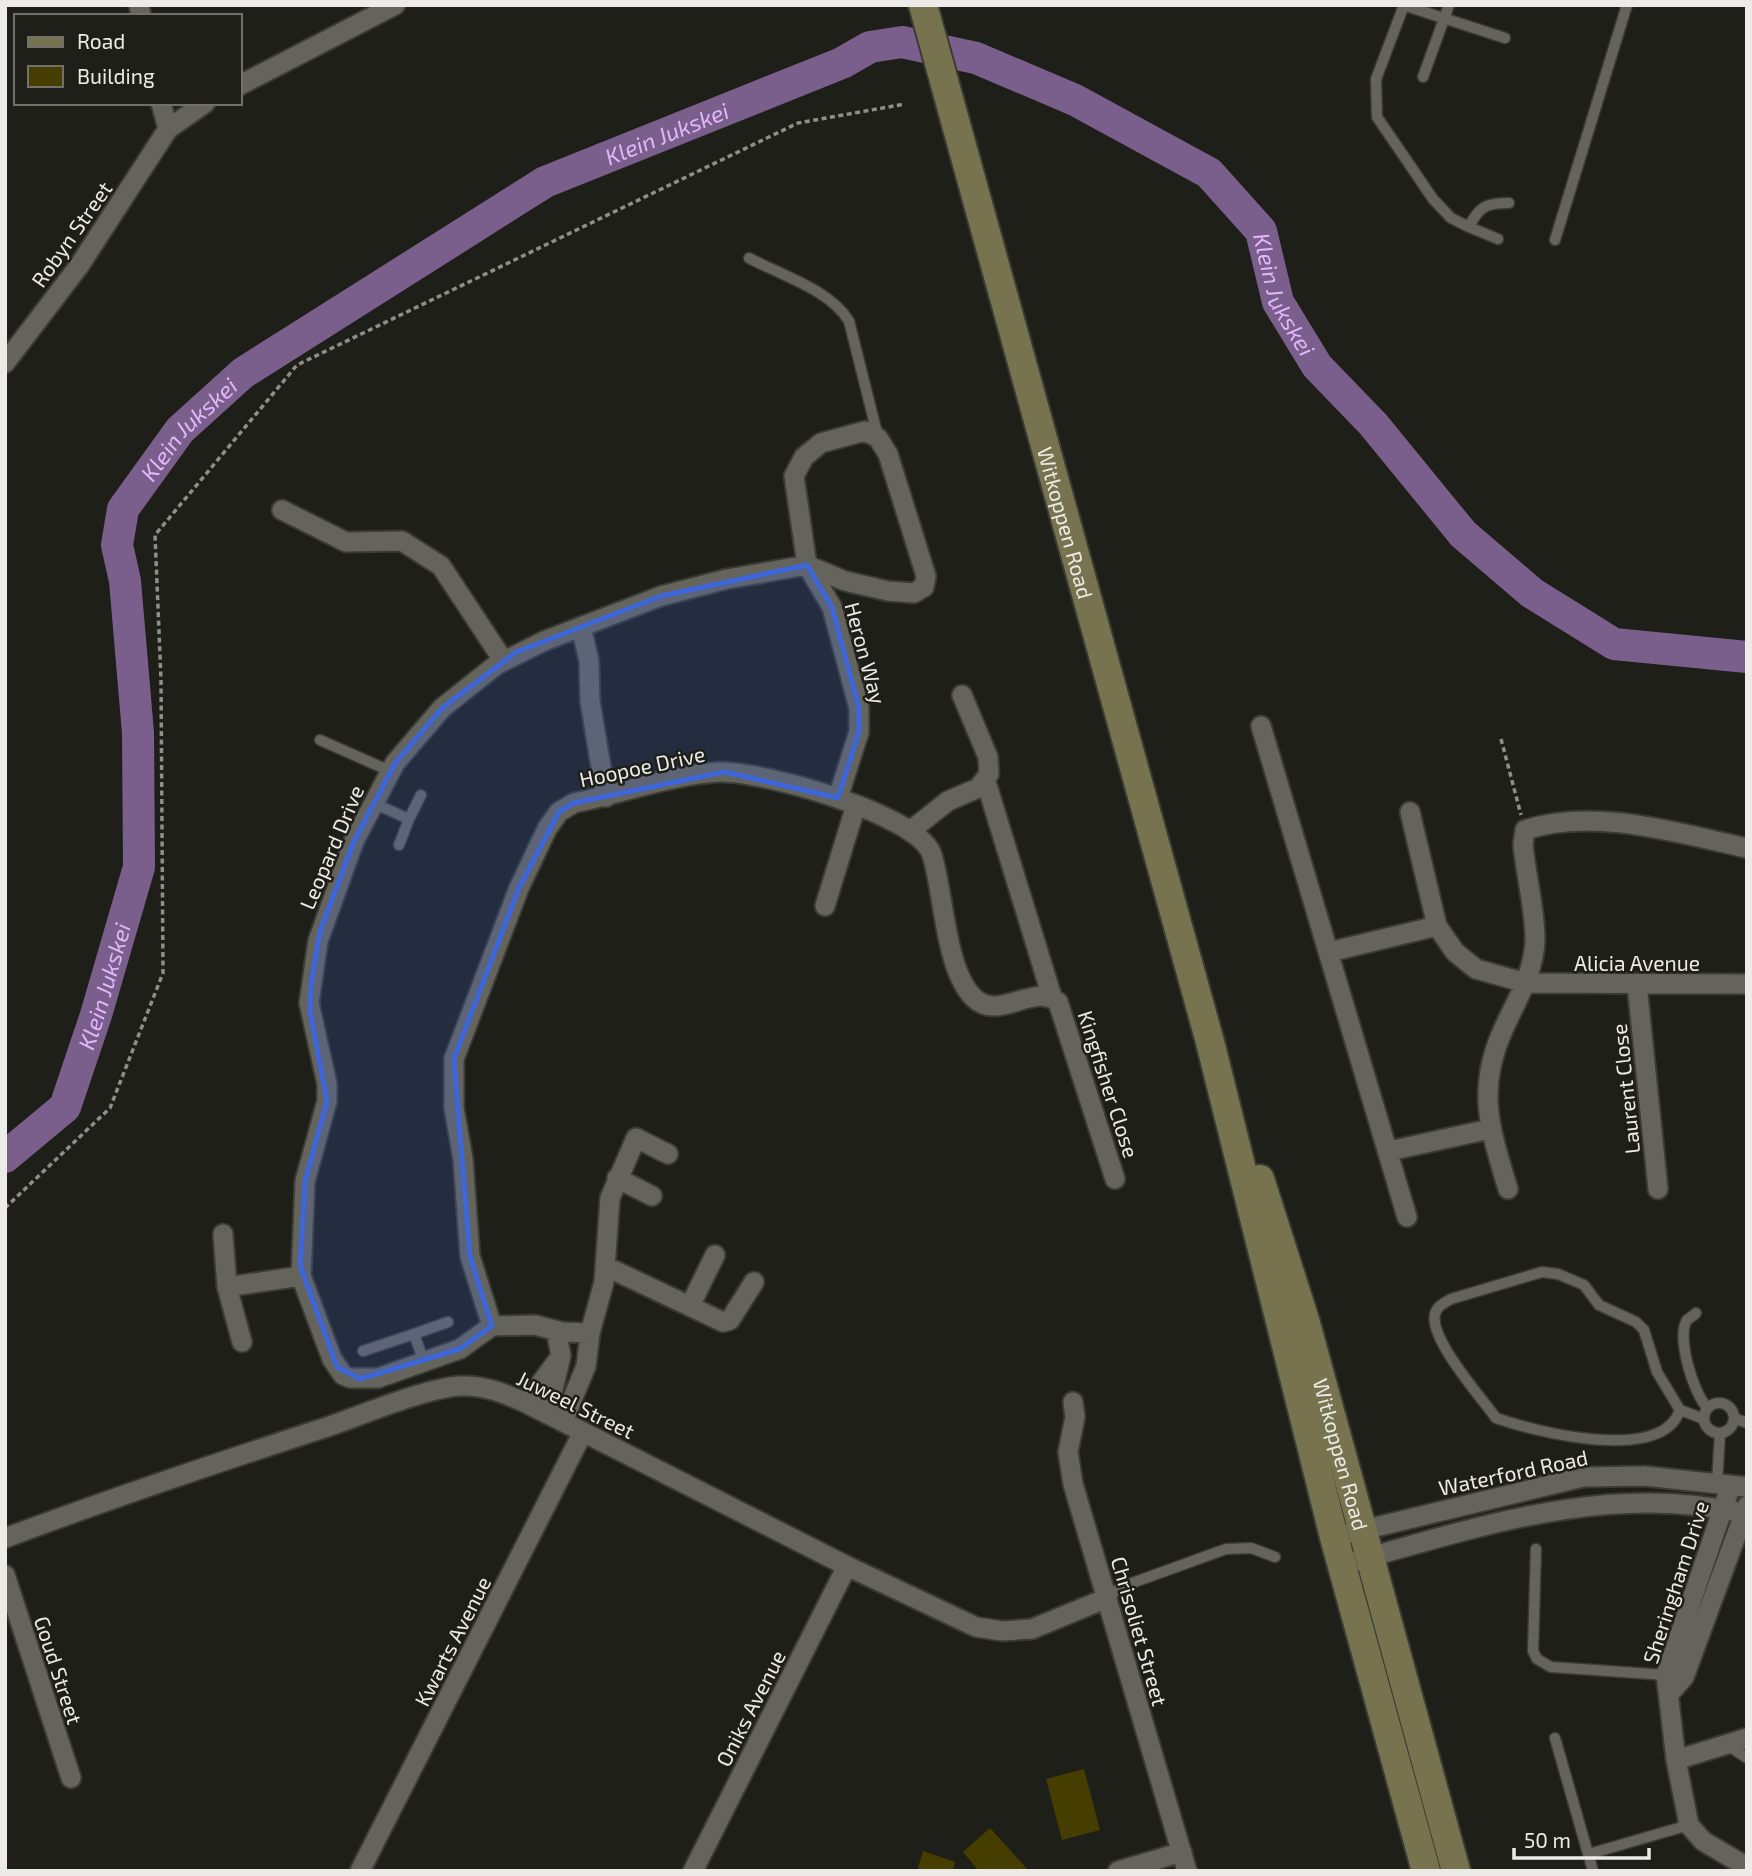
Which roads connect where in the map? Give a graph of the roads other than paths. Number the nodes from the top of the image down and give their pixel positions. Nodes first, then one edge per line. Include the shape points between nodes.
1 (395, 5) edge
2 (923, 5) edge
3 (1404, 5) edge
4 (1448, 5) edge
5 (1626, 5) edge
6 (1444, 19) junction
7 (1505, 38) dead end
8 (1423, 77) dead end
9 (242, 85) edge
10 (162, 105) edge
11 (202, 105) edge
12 (168, 129) junction
13 (1509, 204) dead end
14 (1469, 227) junction
15 (1498, 239) dead end
16 (1555, 240) dead end
17 (750, 258) dead end
18 (5, 363) edge
19 (883, 446) junction
20 (282, 510) dead end
21 (807, 565) junction
22 (581, 627) junction
23 (503, 660) junction
24 (962, 695) dead end
25 (1261, 726) dead end
26 (320, 740) dead end
27 (390, 771) junction
28 (986, 782) junction
29 (421, 795) dead end
30 (606, 797) junction
31 (847, 802) junction
32 (373, 803) junction
33 (1410, 812) dead end
34 (409, 819) junction
35 (910, 831) junction
36 (399, 845) dead end
37 (1747, 848) edge
38 (825, 906) dead end
39 (1437, 926) junction
40 (1329, 951) junction
41 (1527, 983) junction
42 (1637, 985) junction
43 (1747, 985) edge
44 (1052, 997) junction
45 (979, 1002) joint
46 (1210, 1042) junction
47 (1490, 1129) junction
48 (1389, 1151) junction
49 (668, 1154) dead end
50 (617, 1178) junction
51 (1115, 1179) dead end
52 (1508, 1189) dead end
53 (1658, 1189) dead end
54 (652, 1196) dead end
55 (1407, 1217) dead end
56 (223, 1234) dead end
57 (715, 1255) dead end
58 (607, 1267) junction
59 (301, 1276) junction
60 (754, 1282) dead end
61 (227, 1287) junction
62 (690, 1306) junction
63 (1696, 1313) dead end
64 (448, 1322) dead end
65 (492, 1326) junction
66 (556, 1329) junction
67 (590, 1332) junction
68 (414, 1334) junction
69 (242, 1342) dead end
70 (363, 1352) dead end
71 (561, 1356) junction
72 (424, 1362) junction
73 (1073, 1402) dead end
74 (526, 1403) junction
75 (1708, 1408) junction
76 (1680, 1410) junction
77 (555, 1418) junction
78 (1734, 1418) junction
79 (1704, 1419) junction
80 (1747, 1423) edge
81 (583, 1432) junction
82 (1720, 1433) junction
83 (1731, 1485) edge
84 (1723, 1509) junction
85 (1746, 1511) edge
86 (1361, 1530) junction
87 (1334, 1537) junction
88 (5, 1538) edge
89 (1536, 1549) dead end
90 (1275, 1557) dead end
91 (1368, 1557) junction
92 (1341, 1564) junction
93 (847, 1566) junction
94 (5, 1575) edge
95 (1107, 1598) junction
96 (1668, 1684) junction
97 (1555, 1738) dead end
98 (1747, 1738) edge
99 (1727, 1745) junction
100 (1747, 1758) edge
101 (1676, 1760) junction
102 (71, 1778) dead end
103 (1689, 1825) junction
104 (1589, 1854) junction
105 (1184, 1861) edge
106 (1747, 1867) edge
107 (360, 1871) edge
108 (694, 1871) edge
109 (1118, 1871) edge
110 (1426, 1871) edge
111 (1456, 1871) edge
112 (1593, 1871) edge

1 - 9 street
2 - 46 main road, Witkoppen Road
3 - 6 lane
3 - 14 lane via 1376,79 1377,117 1433,199 1451,218
4 - 6 lane
5 - 16 lane
6 - 7 lane
6 - 8 lane
10 - 12 street
11 - 12 street
12 - 18 street, Robyn Street via 79,266
13 - 14 lane via 1479,208
14 - 15 lane
17 - 19 lane via 844,313
19 - 21 street via 865,431 831,438 811,450 797,467 794,489
19 - 21 street via 926,576 924,587 914,593 887,591
20 - 23 street via 346,542 402,541 441,566
21 - 22 street, Leopard Drive via 680,591
21 - 31 street, Heron Way via 832,607 859,708
22 - 23 street, Leopard Drive
22 - 30 street
23 - 27 street, Leopard Drive via 442,708
24 - 28 street via 988,757
25 - 40 street
26 - 27 lane
27 - 32 street, Leopard Drive
28 - 35 street via 948,801
28 - 44 street
29 - 34 lane
30 - 31 street, Hoopoe Drive via 724,772 806,788
30 - 65 street, Hoopoe Drive via 563,809 547,829 519,888 454,1059 454,1108 470,1256
31 - 35 street, Hoopoe Drive
31 - 38 street, Heron Way
32 - 34 lane
32 - 59 street, Leopard Drive via 320,932 313,973 309,1003 327,1101 304,1181
33 - 39 street
34 - 36 lane
35 - 45 street, Hoopoe Drive via 932,853 953,954 965,986
37 - 41 street via 1600,822 1556,822 1525,830 1535,941
39 - 40 street
39 - 41 street, Alicia Avenue via 1455,952 1476,969
40 - 48 street
41 - 42 street, Alicia Avenue
41 - 47 street via 1488,1070
42 - 43 street, Alicia Avenue
42 - 53 street, Laurent Close
44 - 45 street, Kingfisher Close via 996,1006
44 - 51 street, Kingfisher Close via 1065,1018
46 - 86 main road, Witkoppen Road via 1306,1320
46 - 87 main road, Witkoppen Road
47 - 48 street
47 - 52 street
48 - 55 street
49 - 50 street via 640,1138 633,1139
50 - 54 street
50 - 58 street via 608,1207
56 - 61 street
57 - 62 street
58 - 62 street
58 - 67 street
59 - 61 street
59 - 72 street, Leopard Drive via 332,1359 343,1375 370,1379
60 - 62 street via 727,1321
61 - 69 street
63 - 75 lane via 1684,1330 1694,1390
64 - 68 lane
65 - 66 street
65 - 72 street via 460,1349
66 - 67 street
66 - 71 street
67 - 77 street via 586,1366
68 - 70 lane
68 - 72 lane
71 - 74 street
71 - 77 street
73 - 95 street, Chrisoliet Street via 1070,1471
74 - 77 street, Juweel Street
74 - 88 street, Juweel Street via 488,1388 448,1388 142,1487
75 - 78 lane via 1724,1404
75 - 79 lane
76 - 76 lane via 1657,1372 1644,1330 1599,1305 1584,1285 1558,1274 1530,1274 1451,1299 1435,1314 1442,1343 1496,1418 1592,1441 1650,1437 1670,1427
76 - 79 lane
77 - 81 street, Juweel Street
78 - 80 lane
78 - 82 lane via 1730,1429
79 - 82 lane via 1709,1429
81 - 93 street, Juweel Street
81 - 107 street, Kwarts Avenue
82 - 83 lane
83 - 84 street, Sheringham Drive
83 - 86 street, Waterford Road via 1645,1475 1583,1477
84 - 85 street
84 - 91 street via 1653,1500 1580,1505
84 - 96 street, Sheringham Drive
85 - 96 street, Sheringham Drive via 1685,1677
86 - 87 street, Waterford Road
86 - 91 main road, Witkoppen Road
87 - 92 main road, Witkoppen Road
89 - 96 lane via 1533,1651 1537,1659 1551,1667
90 - 95 lane via 1251,1548 1226,1549 1121,1587
91 - 92 street
91 - 111 main road, Witkoppen Road
92 - 110 main road, Witkoppen Road
93 - 95 street, Juweel Street via 987,1630 1032,1629
93 - 108 street, Oniks Avenue
94 - 102 street, Goud Street
95 - 105 street, Chrisoliet Street
96 - 101 street, Sheringham Drive
97 - 104 lane
98 - 99 street
99 - 100 lane
99 - 101 street
101 - 103 street, Sheringham Drive
103 - 104 lane
103 - 106 street via 1703,1841
104 - 112 lane
105 - 109 street

